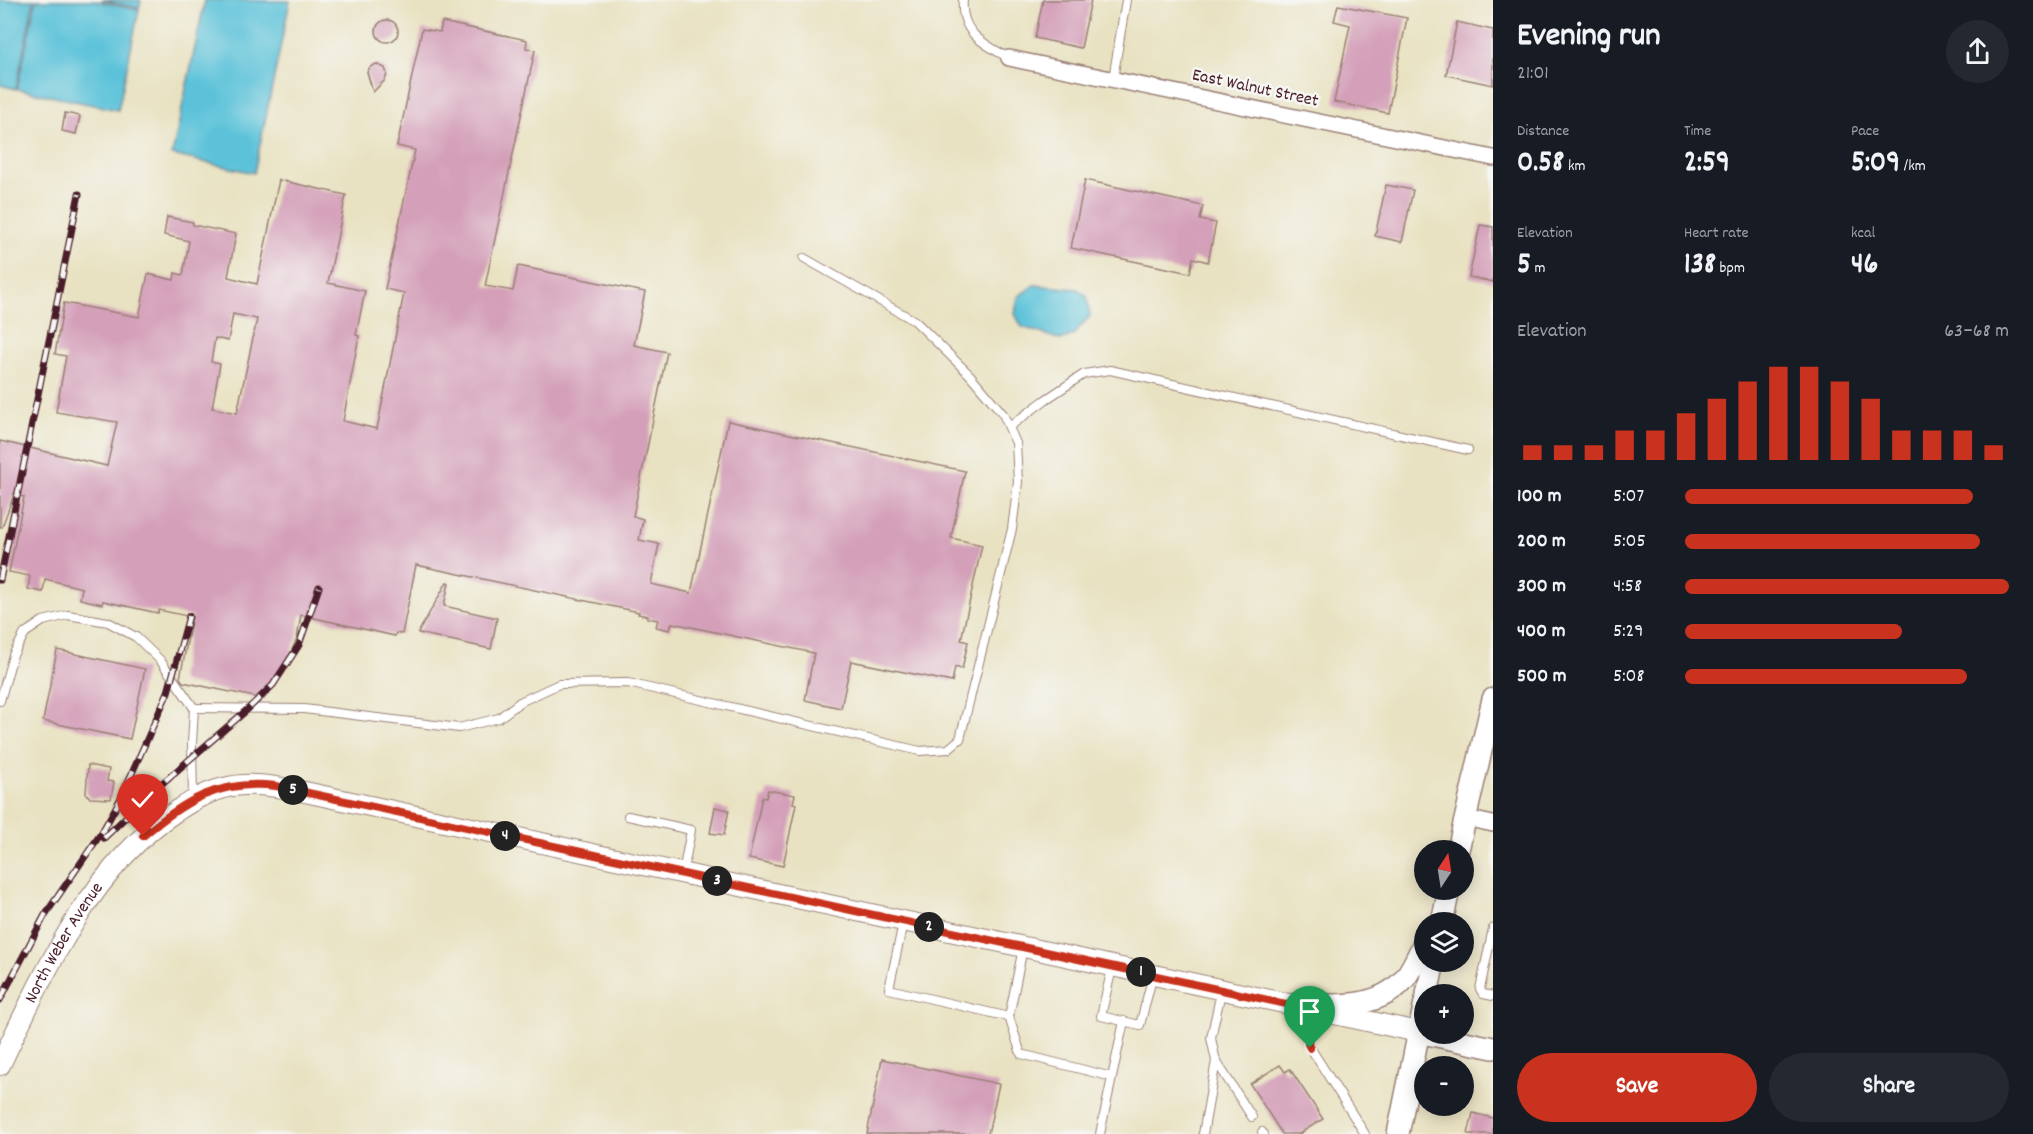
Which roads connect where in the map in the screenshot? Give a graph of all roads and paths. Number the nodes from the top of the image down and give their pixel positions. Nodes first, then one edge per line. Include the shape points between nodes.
1 (963, 0) edge
2 (1126, 0) edge
3 (1009, 58) joint
4 (1113, 79) junction
5 (1493, 158) edge
6 (804, 258) dead end
7 (1009, 427) junction
8 (1468, 450) dead end
9 (1493, 699) edge
10 (0, 701) edge
11 (194, 708) junction
12 (194, 798) junction
13 (628, 816) dead end
14 (1466, 818) junction
15 (1493, 824) edge
16 (1460, 840) edge
17 (683, 874) junction
18 (904, 921) junction
19 (1493, 927) edge
20 (1023, 947) junction
21 (1414, 961) edge
22 (1112, 966) junction
23 (1153, 975) junction
24 (1221, 990) junction
25 (1493, 996) edge
26 (1291, 1005) junction
27 (1314, 1010) junction
28 (1009, 1017) junction
29 (1124, 1021) junction
30 (1414, 1031) edge
31 (1416, 1044) edge
32 (1474, 1044) edge
33 (1493, 1048) edge
34 (1216, 1061) junction
35 (0, 1065) edge
36 (1112, 1077) junction
37 (1252, 1117) dead end
38 (1100, 1134) edge
39 (1203, 1134) edge
40 (1365, 1134) edge
41 (1398, 1134) edge

1 - 3 lane via 962,13 976,39
2 - 4 lane
3 - 4 street, East Walnut Street
4 - 5 street, East Walnut Street
6 - 7 lane via 915,321 970,375
7 - 8 lane via 1084,374 1110,370
7 - 11 lane via 1016,443 1018,482 1012,529 960,739 948,749 920,751 628,683 559,684 520,702 499,718 459,728 304,709
9 - 14 main road
10 - 11 lane via 13,655 26,633 43,621 68,615 108,622 136,637 160,660
11 - 12 lane
12 - 17 street, North Weber Avenue via 241,784 276,786
12 - 35 street, North Weber Avenue via 143,836 104,880 42,980
13 - 17 lane via 691,830
14 - 15 street
14 - 16 main road
17 - 18 street, North Weber Avenue
18 - 20 street, North Weber Avenue
18 - 28 lane via 889,989
19 - 25 lane via 1480,989
20 - 22 street, North Weber Avenue
20 - 28 lane
21 - 26 main road via 1406,976 1384,996 1361,1002
22 - 23 street, North Weber Avenue
22 - 29 lane via 1101,1016
23 - 24 street, North Weber Avenue
23 - 29 lane via 1140,1025
24 - 26 street, North Weber Avenue
24 - 34 lane via 1211,1038
26 - 27 street, North Weber Avenue
27 - 30 street, North Weber Avenue
27 - 40 lane via 1308,1044
28 - 36 lane via 1021,1054
29 - 36 lane
31 - 41 main road
32 - 33 main road
34 - 37 lane
34 - 39 lane
36 - 38 lane

